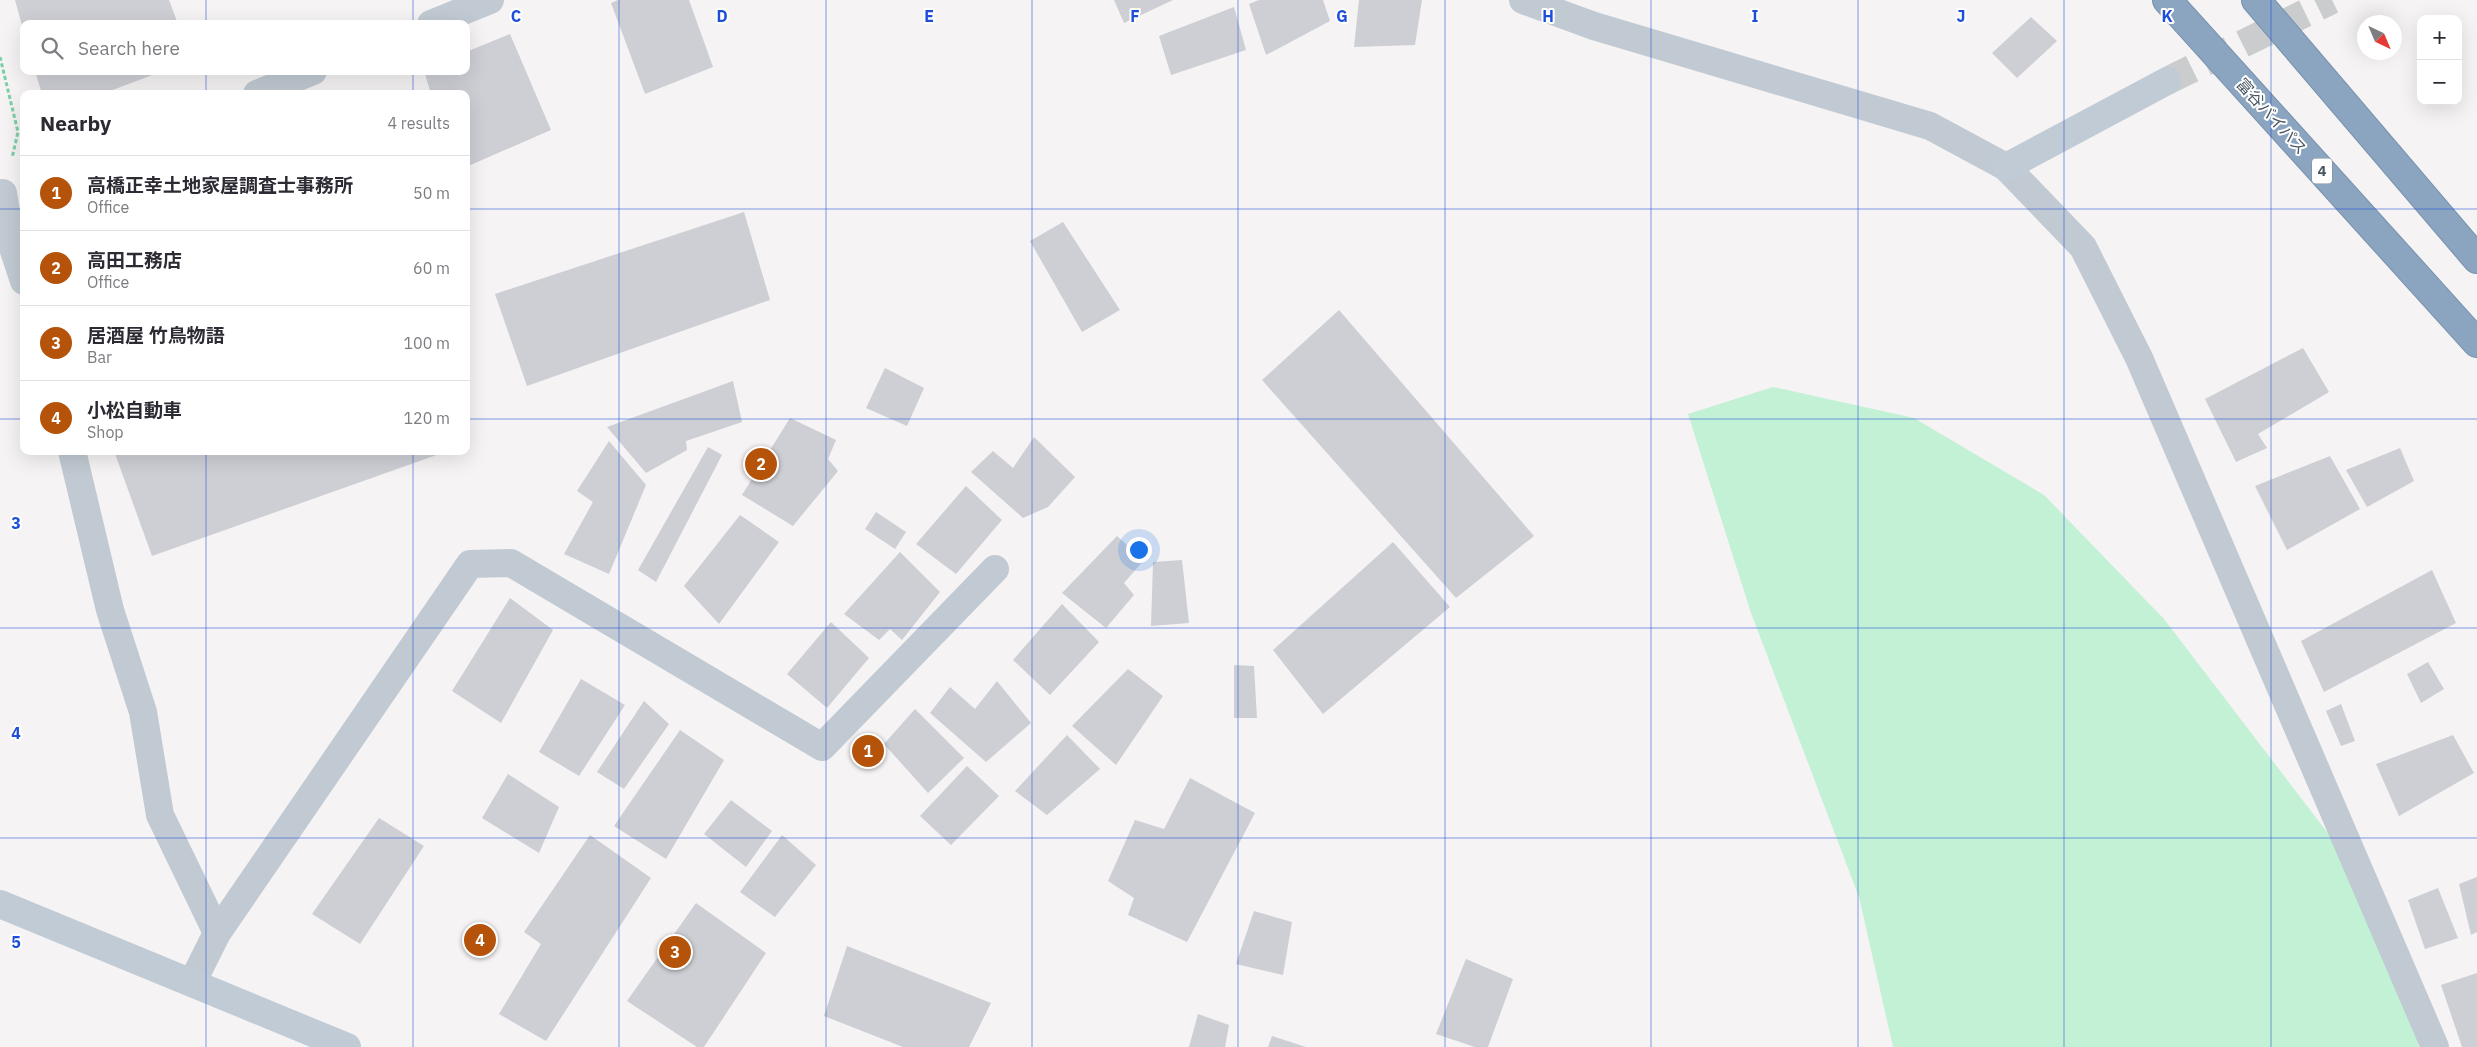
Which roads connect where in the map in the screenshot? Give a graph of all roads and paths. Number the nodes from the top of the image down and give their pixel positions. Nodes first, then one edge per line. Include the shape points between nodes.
1 (490, 0) edge
2 (1523, 0) edge
3 (2166, 0) edge
4 (2256, 0) edge
5 (441, 20) edge
6 (0, 57) edge
7 (303, 75) edge
8 (2166, 81) tunnel mouth
9 (267, 90) edge
10 (2006, 167) junction
11 (9, 190) edge
12 (2477, 259) edge
13 (20, 269) edge
14 (2477, 343) edge
15 (73, 455) edge
16 (995, 569) dead end
17 (0, 904) edge
18 (217, 933) junction
19 (192, 983) junction
20 (347, 1047) edge
21 (2436, 1047) edge

1 - 5 street
2 - 10 street via 1594,26 1930,126
3 - 14 highway, 富谷バイパス / 4
4 - 12 highway
6 - 11 path via 18,132
7 - 9 street
8 - 10 street
10 - 21 street via 2083,247 2139,358
11 - 13 street via 11,242
15 - 18 street via 110,610 143,712 160,815
16 - 18 street via 822,747 511,563 470,564
17 - 19 street
18 - 19 street
19 - 20 street

